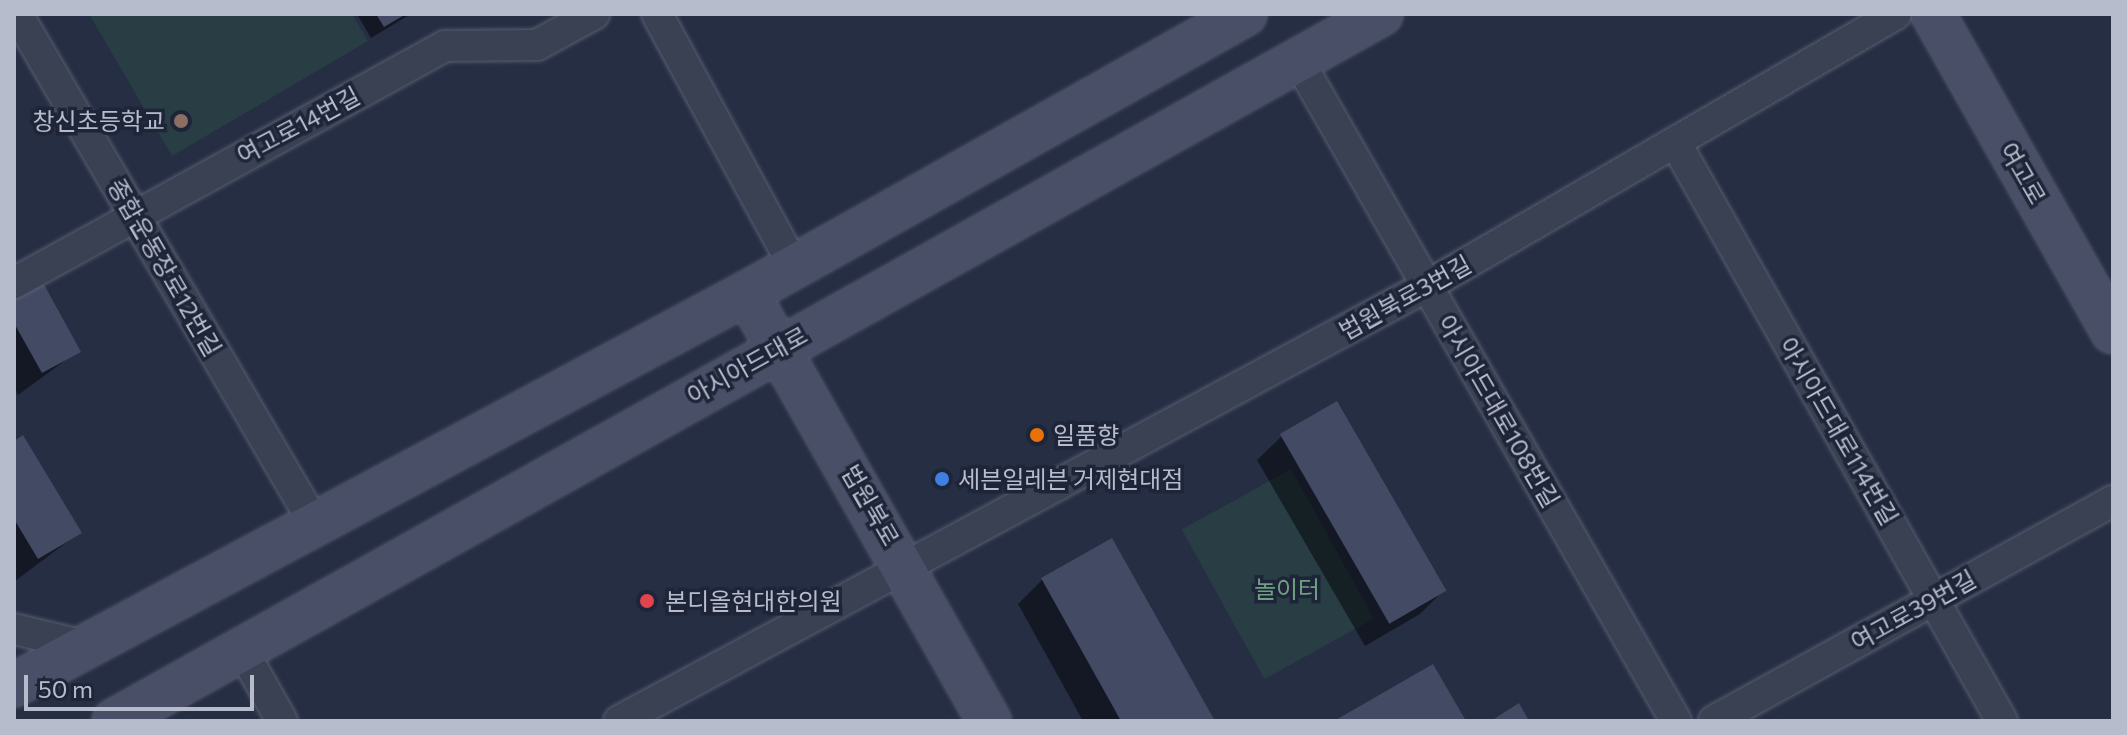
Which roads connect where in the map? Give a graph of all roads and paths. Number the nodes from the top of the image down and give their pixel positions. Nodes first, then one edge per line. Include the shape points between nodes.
1 (17, 14) edge
2 (594, 14) edge
3 (657, 14) edge
4 (1245, 14) edge
5 (1381, 14) edge
6 (1896, 14) edge
7 (1933, 14) edge
8 (1298, 60) junction
9 (1675, 142) junction
10 (133, 214) junction
11 (794, 266) junction
12 (14, 283) edge
13 (1427, 286) junction
14 (747, 293) junction
15 (2113, 332) edge
16 (779, 347) junction
17 (2113, 501) edge
18 (313, 521) junction
19 (906, 567) junction
20 (1933, 598) junction
21 (14, 629) edge
22 (85, 646) junction
23 (242, 650) junction
24 (14, 658) edge
25 (14, 685) edge
26 (117, 720) edge
27 (282, 721) edge
28 (619, 721) edge
29 (989, 721) edge
30 (1676, 721) edge
31 (1714, 721) edge
32 (2002, 721) edge

1 - 10 street, 종합운동장로12번길
2 - 10 street, 여고로14번길 via 537,45 445,46
3 - 11 street
4 - 11 main road
5 - 8 main road, 아시아드대로
6 - 9 street, 법원북로3번길
7 - 15 main road, 여고로
8 - 13 street, 아시아드대로108번길
8 - 16 main road, 아시아드대로
9 - 13 street, 법원북로3번길
9 - 20 street, 아시아드대로114번길
10 - 12 street, 여고로14번길
10 - 18 street, 종합운동장로12번길
11 - 14 main road
13 - 19 street, 법원북로3번길
13 - 30 street, 아시아드대로108번길
14 - 16 main road, 법원북로
14 - 18 main road
16 - 19 main road, 법원북로
16 - 23 main road, 아시아드대로
17 - 20 street, 여고로39번길
18 - 22 main road
19 - 28 street, 법원북로3번길
19 - 29 main road, 법원북로
20 - 31 street, 여고로39번길
20 - 32 street, 아시아드대로114번길
21 - 22 street
22 - 24 main road
22 - 25 main road
23 - 26 main road, 아시아드대로
23 - 27 street

